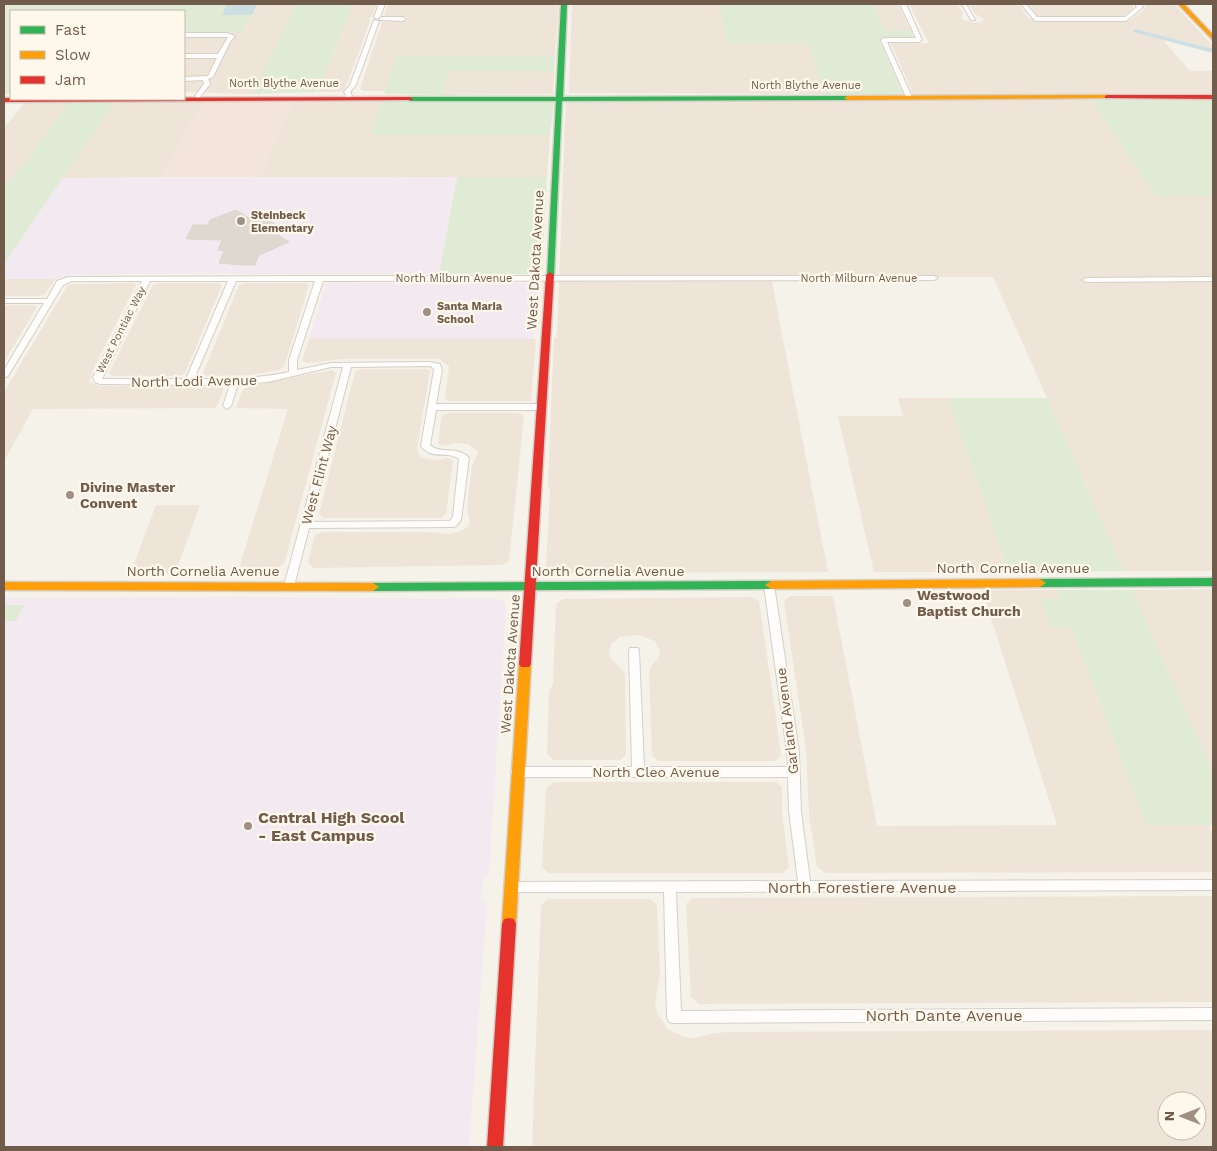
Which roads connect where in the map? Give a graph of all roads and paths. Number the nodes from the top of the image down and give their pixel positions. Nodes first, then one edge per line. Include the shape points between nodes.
1 (382, 4) edge
2 (564, 4) edge
3 (903, 4) edge
4 (964, 4) edge
5 (1024, 4) edge
6 (1181, 4) edge
7 (1138, 6) edge
8 (379, 19) junction
9 (403, 19) dead end
10 (973, 19) dead end
11 (185, 35) edge
12 (1213, 38) edge
13 (185, 56) edge
14 (220, 56) junction
15 (185, 79) edge
16 (204, 79) junction
17 (351, 90) junction
18 (185, 96) edge
19 (198, 96) junction
20 (185, 97) edge
21 (217, 97) junction
22 (398, 97) junction
23 (559, 97) junction
24 (909, 97) junction
25 (1213, 97) edge
26 (294, 99) junction
27 (321, 278) junction
28 (934, 278) dead end
29 (147, 279) junction
30 (233, 279) junction
31 (549, 279) junction
32 (1213, 279) edge
33 (1086, 280) dead end
34 (4, 301) edge
35 (49, 301) junction
36 (348, 364) junction
37 (293, 373) junction
38 (4, 376) edge
39 (98, 380) joint
40 (189, 382) junction
41 (235, 382) junction
42 (226, 406) dead end
43 (432, 407) junction
44 (541, 407) junction
45 (305, 525) junction
46 (1213, 582) edge
47 (769, 585) junction
48 (4, 586) edge
49 (289, 586) junction
50 (531, 587) junction
51 (634, 652) dead end
52 (517, 772) junction
53 (638, 772) junction
54 (794, 772) junction
55 (1213, 885) edge
56 (511, 887) junction
57 (670, 887) junction
58 (805, 887) junction
59 (1213, 1014) edge
60 (495, 1147) edge

1 - 8 street
2 - 23 street, West Dakota Avenue
3 - 24 street via 920,40 884,40
4 - 10 street
5 - 7 street via 1035,19 1126,19
6 - 12 street
8 - 9 street
8 - 17 street
11 - 14 street via 232,36
13 - 14 street
14 - 16 street via 210,77
15 - 16 street
16 - 19 street via 207,84
17 - 21 street, North Blythe Avenue
17 - 22 street, North Blythe Avenue
17 - 26 street, North Blythe Avenue via 342,98
18 - 19 street, North Blythe Avenue
19 - 21 street, North Blythe Avenue
20 - 21 street, North Blythe Avenue
21 - 26 street, North Blythe Avenue
22 - 23 street, North Blythe Avenue
22 - 26 street, North Blythe Avenue
23 - 24 street, North Blythe Avenue
23 - 31 street, West Dakota Avenue
24 - 25 street, North Blythe Avenue
27 - 30 street, North Milburn Avenue
27 - 31 street, North Milburn Avenue
27 - 37 street via 293,360
28 - 31 street, North Milburn Avenue
29 - 30 street, North Milburn Avenue
29 - 35 street, North Milburn Avenue via 65,280
29 - 39 street, West Pontiac Way
30 - 40 street
31 - 44 street, West Dakota Avenue
32 - 33 street
34 - 35 street
35 - 38 street
36 - 37 street, North Lodi Avenue
36 - 43 street, North Lodi Avenue via 437,366
36 - 45 street, West Flint Way
37 - 41 street, North Lodi Avenue
39 - 40 street, North Lodi Avenue
40 - 41 street, North Lodi Avenue
41 - 42 street
43 - 44 street
43 - 45 street via 426,446 430,452 457,453 464,458 458,518 453,524
44 - 50 street, West Dakota Avenue
45 - 49 street, West Flint Way
46 - 47 street, North Cornelia Avenue
47 - 50 street, North Cornelia Avenue
47 - 54 street, Garland Avenue
48 - 49 street, North Cornelia Avenue
49 - 50 street, North Cornelia Avenue
50 - 52 street, West Dakota Avenue
51 - 53 street
52 - 53 street, North Cleo Avenue
52 - 56 street, West Dakota Avenue
53 - 54 street, North Cleo Avenue
54 - 58 street, Garland Avenue via 796,827
55 - 58 street, North Forestiere Avenue
56 - 57 street, North Forestiere Avenue
56 - 60 street, West Dakota Avenue
57 - 58 street, North Forestiere Avenue
57 - 59 street, North Dante Avenue via 674,1017

